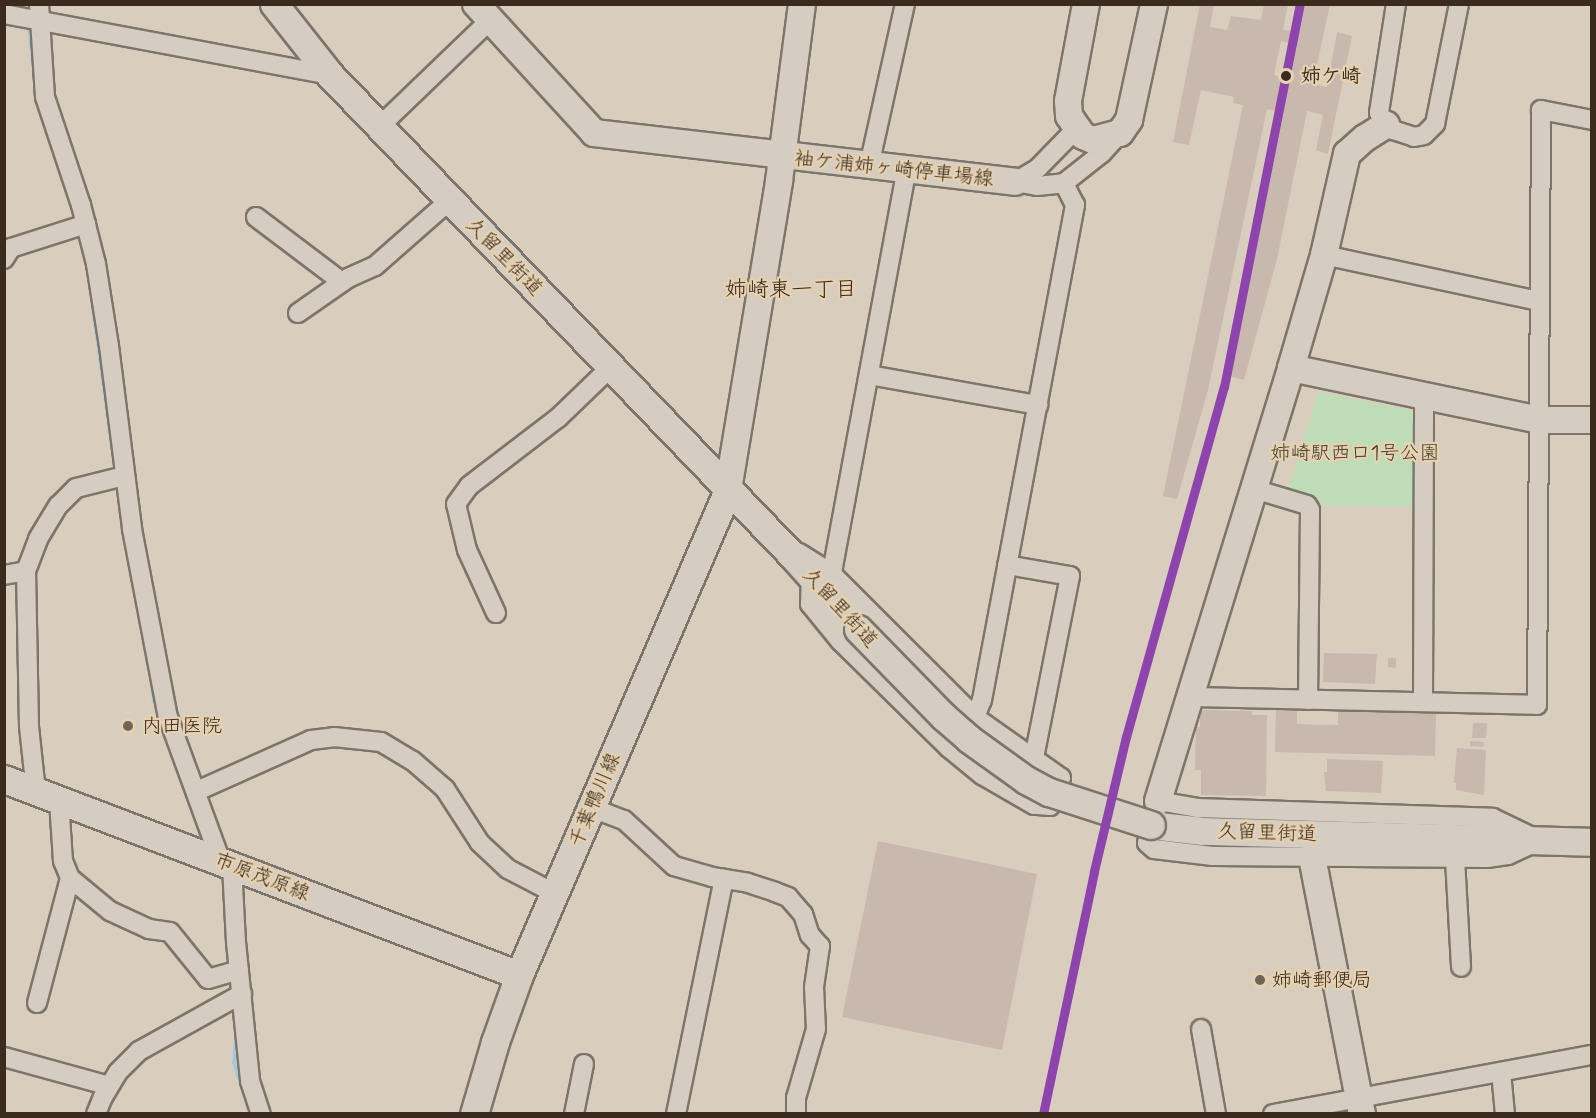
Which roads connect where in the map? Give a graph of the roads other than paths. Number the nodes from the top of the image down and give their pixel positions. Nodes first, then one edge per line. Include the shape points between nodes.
1 (274, 4) edge
2 (802, 4) edge
3 (905, 4) edge
4 (1086, 4) edge
5 (1154, 4) edge
6 (1396, 4) edge
7 (1459, 4) edge
8 (39, 12) edge
9 (483, 12) edge
10 (4, 14) edge
11 (330, 75) junction
12 (1592, 120) edge
13 (380, 126) junction
14 (1386, 126) junction
15 (1076, 129) junction
16 (1120, 133) junction
17 (782, 156) junction
18 (869, 166) junction
19 (907, 170) junction
20 (1015, 182) junction
21 (1064, 183) junction
22 (450, 200) junction
23 (256, 218) dead end
24 (86, 224) junction
25 (1324, 255) junction
26 (4, 259) edge
27 (342, 282) junction
28 (1539, 301) junction
29 (298, 314) dead end
30 (610, 368) junction
31 (1291, 368) junction
32 (868, 375) junction
33 (1424, 397) junction
34 (1038, 405) junction
35 (1539, 420) junction
36 (1592, 420) edge
37 (124, 476) junction
38 (1254, 489) junction
39 (728, 490) junction
40 (1007, 565) junction
41 (26, 571) junction
42 (4, 575) edge
43 (824, 581) junction
44 (496, 613) dead end
45 (1191, 697) junction
46 (1308, 700) junction
47 (1423, 702) junction
48 (975, 717) junction
49 (1034, 758) junction
50 (4, 780) edge
51 (197, 791) junction
52 (47, 796) junction
53 (592, 808) junction
54 (1156, 808) joint
55 (1149, 836) dead end
56 (1540, 841) junction
57 (1592, 842) edge
58 (1312, 856) junction
59 (1455, 858) junction
60 (227, 864) junction
61 (70, 878) junction
62 (724, 879) junction
63 (554, 893) junction
64 (1461, 967) dead end
65 (239, 970) junction
66 (519, 975) junction
67 (242, 994) junction
68 (37, 1003) dead end
69 (1201, 1029) dead end
70 (1592, 1055) edge
71 (4, 1057) edge
72 (584, 1064) dead end
73 (1501, 1072) junction
74 (110, 1086) junction
75 (1361, 1106) edge
76 (96, 1113) edge
77 (261, 1113) edge
78 (474, 1113) edge
79 (574, 1113) edge
80 (676, 1113) edge
81 (796, 1113) edge
82 (1216, 1113) edge
83 (1273, 1113) edge
84 (1505, 1113) edge

1 - 11 main road, 久留里街道
2 - 17 street, 袖ケ浦姉ヶ崎停車場線
3 - 18 street
4 - 15 street via 1068,101 1069,116
5 - 16 street via 1134,108
6 - 14 street via 1379,113
7 - 14 street via 1435,124 1424,135 1414,137
8 - 10 street
8 - 11 street
8 - 24 street via 45,97
9 - 13 street
9 - 17 street via 594,133
11 - 13 main road, 久留里街道
12 - 28 street via 1541,110
13 - 22 main road, 久留里街道
14 - 25 street via 1347,154
15 - 16 street via 1093,140
15 - 20 street via 1038,168
16 - 21 street
17 - 18 street, 袖ケ浦姉ヶ崎停車場線
17 - 39 street
18 - 19 street, 袖ケ浦姉ヶ崎停車場線
19 - 20 street, 袖ケ浦姉ヶ崎停車場線
19 - 32 street
20 - 21 street via 1037,186
21 - 34 street via 1075,205
22 - 27 street via 375,266
22 - 30 main road, 久留里街道
23 - 27 street
24 - 26 street via 11,248
24 - 37 street via 110,346
25 - 28 street
25 - 31 street
27 - 29 street
28 - 35 street
30 - 39 main road, 久留里街道
30 - 44 street via 558,418 469,486 456,504 467,550
31 - 33 street
31 - 38 street
32 - 34 street
32 - 43 street
33 - 35 street
33 - 47 street
34 - 40 street
35 - 36 street
35 - 47 street via 1537,705
37 - 41 street via 76,488 58,506 38,539
37 - 51 street via 168,717
38 - 45 street
38 - 46 street via 1307,504 1310,510
39 - 43 main road, 久留里街道
39 - 53 main road, 千葉鴨川線
40 - 48 street via 982,700
40 - 49 street via 1070,576
41 - 42 street
41 - 52 street via 29,726
43 - 48 street
43 - 49 street via 810,604 841,642 982,774 1034,805 1050,806 1061,778
43 - 56 main road, 久留里街道, bridge via 858,628 969,739 1034,784 1100,810 1151,825 1182,829
45 - 46 street
45 - 54 street
46 - 47 street
48 - 49 street
50 - 52 main road, 市原茂原線
51 - 60 street
51 - 63 street via 311,740 333,737 381,742 413,760 445,789 480,843 508,869
52 - 60 main road, 市原茂原線
52 - 61 street
53 - 62 street via 624,820 674,866
53 - 63 main road, 千葉鴨川線
54 - 56 street via 1493,818
55 - 58 street via 1147,843 1154,849 1213,856
56 - 57 main road, 久留里街道
56 - 59 street via 1508,855
58 - 59 street
58 - 75 street
59 - 64 street
60 - 65 street
60 - 66 main road, 市原茂原線
61 - 65 street via 110,911 149,929 170,932 208,979
61 - 68 street
62 - 80 street
62 - 81 street via 788,897 803,914 810,935 820,946 814,987 816,1029 796,1098
63 - 66 main road, 千葉鴨川線
65 - 67 street
66 - 78 main road, 千葉鴨川線
67 - 74 street via 139,1051
67 - 77 street via 250,1081
69 - 82 street
70 - 73 street
71 - 74 street
72 - 79 street
73 - 75 street
73 - 84 street
74 - 76 street
75 - 83 street

